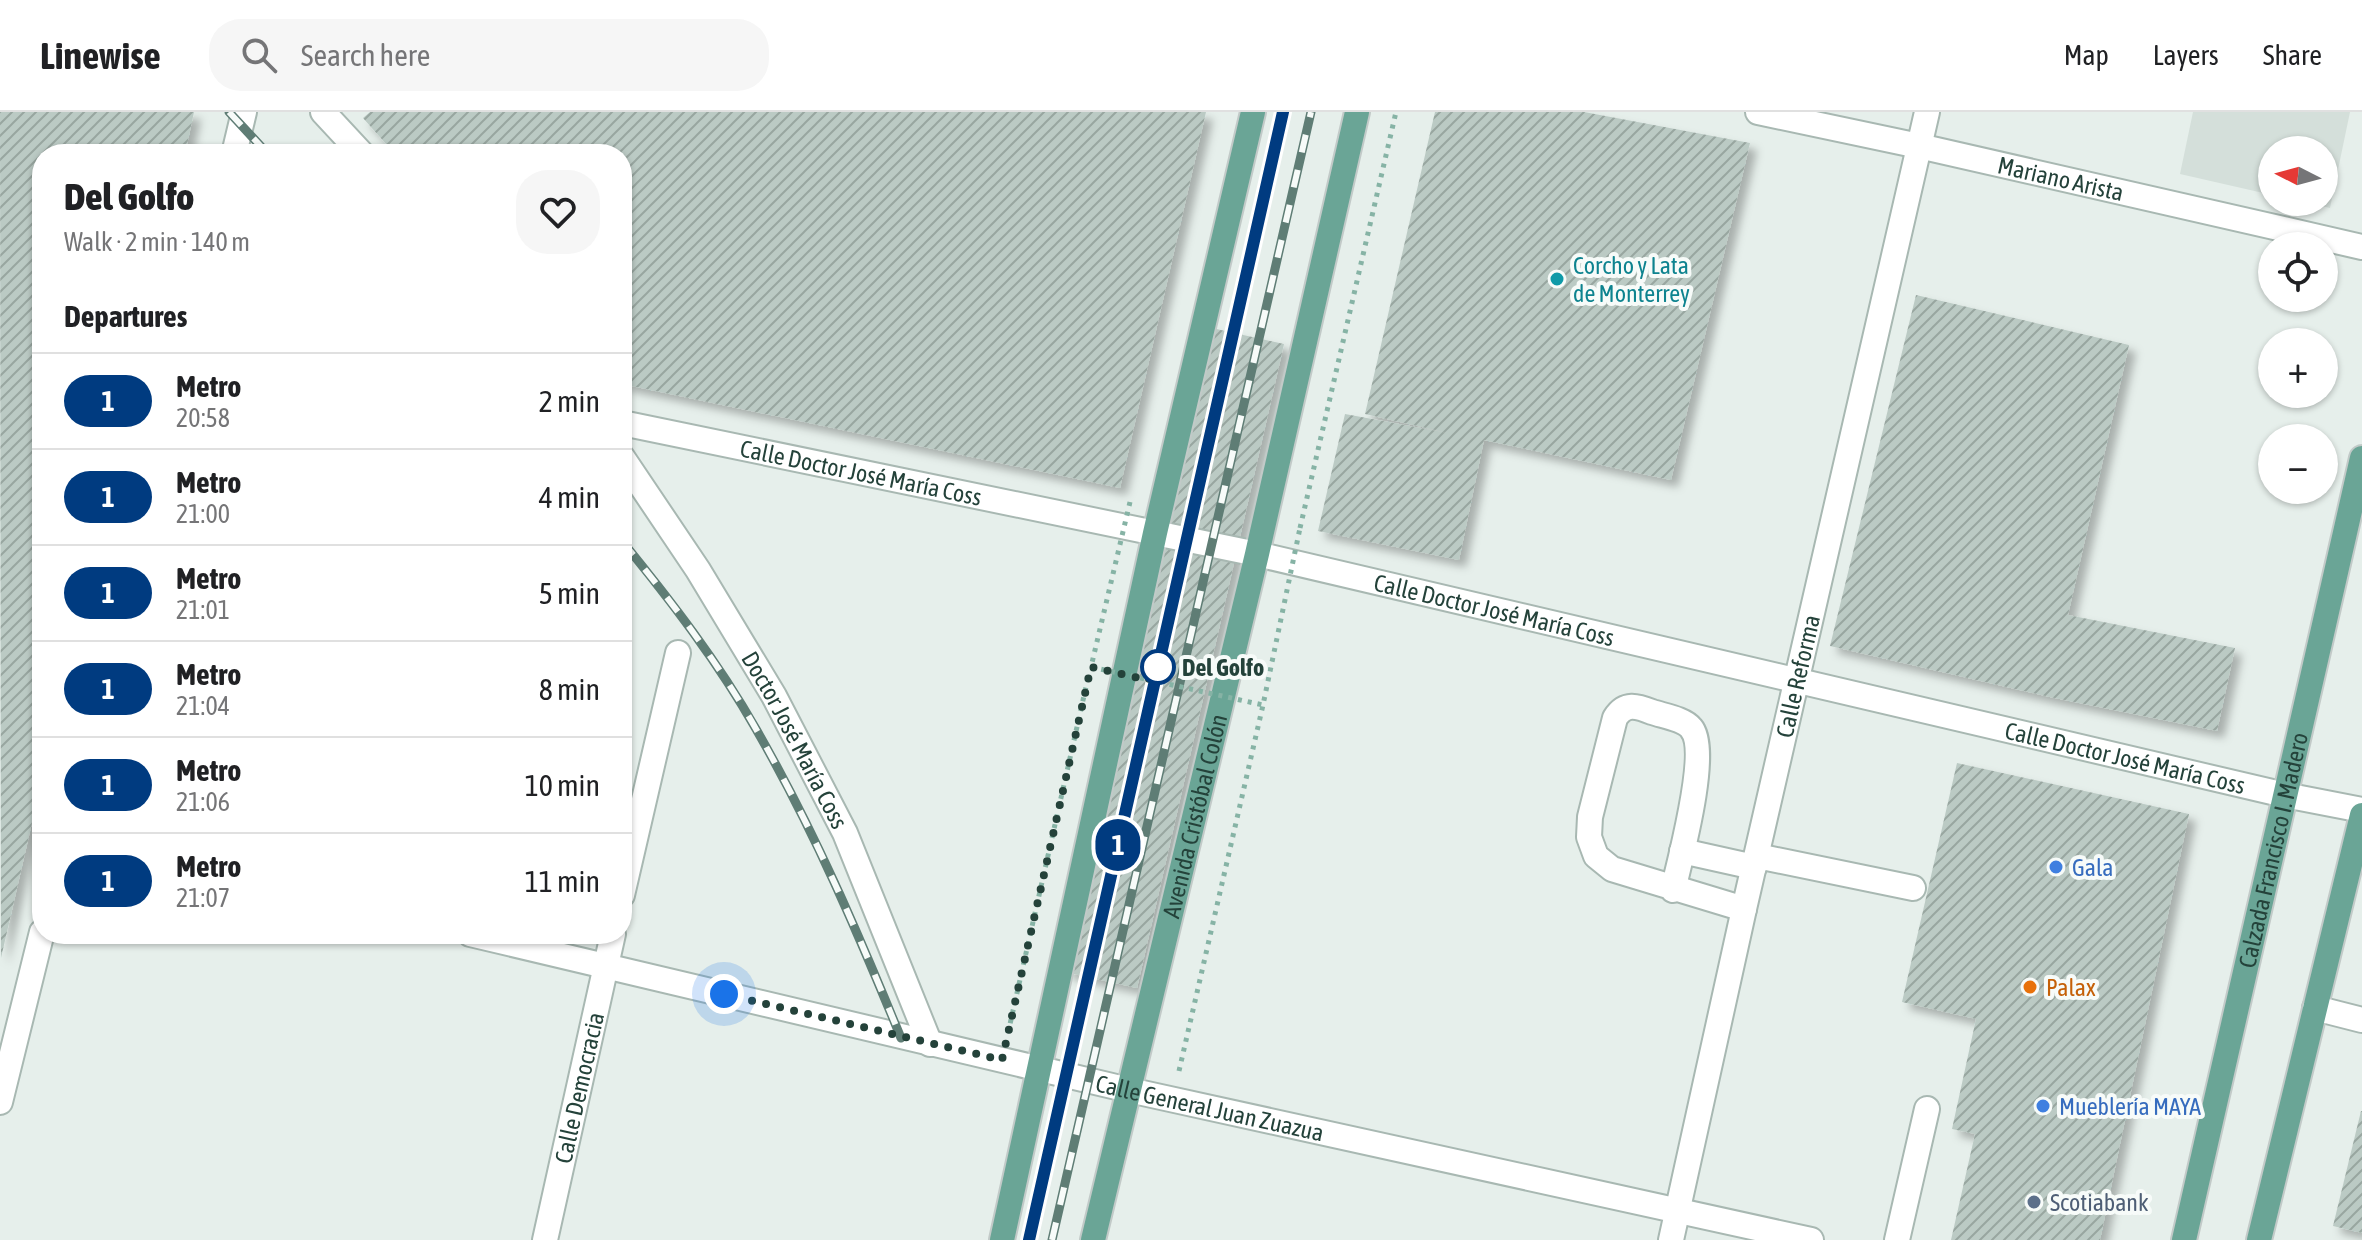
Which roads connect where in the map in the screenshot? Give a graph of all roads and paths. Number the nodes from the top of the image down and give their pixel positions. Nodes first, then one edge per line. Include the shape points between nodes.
1 (244, 112) edge
2 (323, 112) edge
3 (1253, 112) edge
4 (1357, 112) edge
5 (1396, 112) edge
6 (1758, 112) edge
7 (1927, 112) edge
8 (236, 144) edge
9 (353, 144) edge
10 (1919, 146) junction
11 (2362, 247) edge
12 (632, 425) edge
13 (2362, 458) edge
14 (632, 472) edge
15 (1130, 502) dead end
16 (1155, 533) junction
17 (1257, 554) junction
18 (678, 653) dead end
19 (1091, 667) junction
20 (1797, 682) junction
21 (1263, 705) junction
22 (2285, 795) junction
23 (2362, 813) edge
24 (1682, 851) junction
25 (632, 852) edge
26 (1756, 862) junction
27 (1913, 888) dead end
28 (1673, 890) junction
29 (1744, 909) junction
30 (39, 944) edge
31 (514, 944) edge
32 (611, 944) edge
33 (606, 965) junction
34 (2315, 1008) junction
35 (2362, 1020) edge
36 (930, 1044) junction
37 (1002, 1060) junction
38 (1040, 1069) junction
39 (1129, 1090) junction
40 (1172, 1100) junction
41 (0, 1102) edge
42 (1927, 1109) dead end
43 (1678, 1209) junction
44 (545, 1240) edge
45 (1002, 1240) edge
46 (1093, 1240) edge
47 (1671, 1240) edge
48 (1811, 1240) edge
49 (1897, 1240) edge
50 (2184, 1240) edge
51 (2259, 1240) edge

1 - 8 street
2 - 9 street
3 - 16 main road
4 - 17 main road, Avenida Cristóbal Colón
5 - 21 path, bridge
6 - 10 street, Mariano Arista
7 - 10 street, Calle Reforma
10 - 11 street, Mariano Arista
10 - 20 street, Calle Reforma
12 - 16 street, Calle Doctor José María Coss
13 - 22 main road, Calzada Francisco I. Madero
14 - 36 street, Doctor José María Coss via 774,696 845,833
15 - 19 path, bridge
16 - 17 street, Calle Doctor José María Coss
16 - 38 main road
17 - 20 street, Calle Doctor José María Coss
17 - 39 main road, Avenida Cristóbal Colón
18 - 25 street
19 - 21 path, bridge
19 - 37 path
20 - 22 street, Calle Doctor José María Coss
20 - 26 street, Calle Reforma
21 - 40 path
22 - 23 street, Calle Doctor José María Coss
22 - 50 main road, Calzada Francisco I. Madero
23 - 34 main road
24 - 26 street
24 - 28 street
24 - 28 street via 1699,760 1698,737 1689,724 1628,706 1615,718 1589,837 1596,856 1612,869
26 - 27 street
26 - 29 street, Calle Reforma
28 - 29 street
29 - 43 street, Calle Reforma
30 - 41 street
31 - 33 street, Calle General Juan Zuazua
32 - 33 street, Calle Democracia
33 - 36 street, Calle General Juan Zuazua
33 - 44 street, Calle Democracia
34 - 35 street
34 - 51 main road
36 - 37 street, Calle General Juan Zuazua
37 - 38 street, Calle General Juan Zuazua
38 - 39 street, Calle General Juan Zuazua
38 - 45 main road
39 - 40 street, Calle General Juan Zuazua
39 - 46 main road, Avenida Cristóbal Colón
40 - 43 street, Calle General Juan Zuazua
42 - 49 street
43 - 47 street, Calle Reforma
43 - 48 street, Calle General Juan Zuazua

